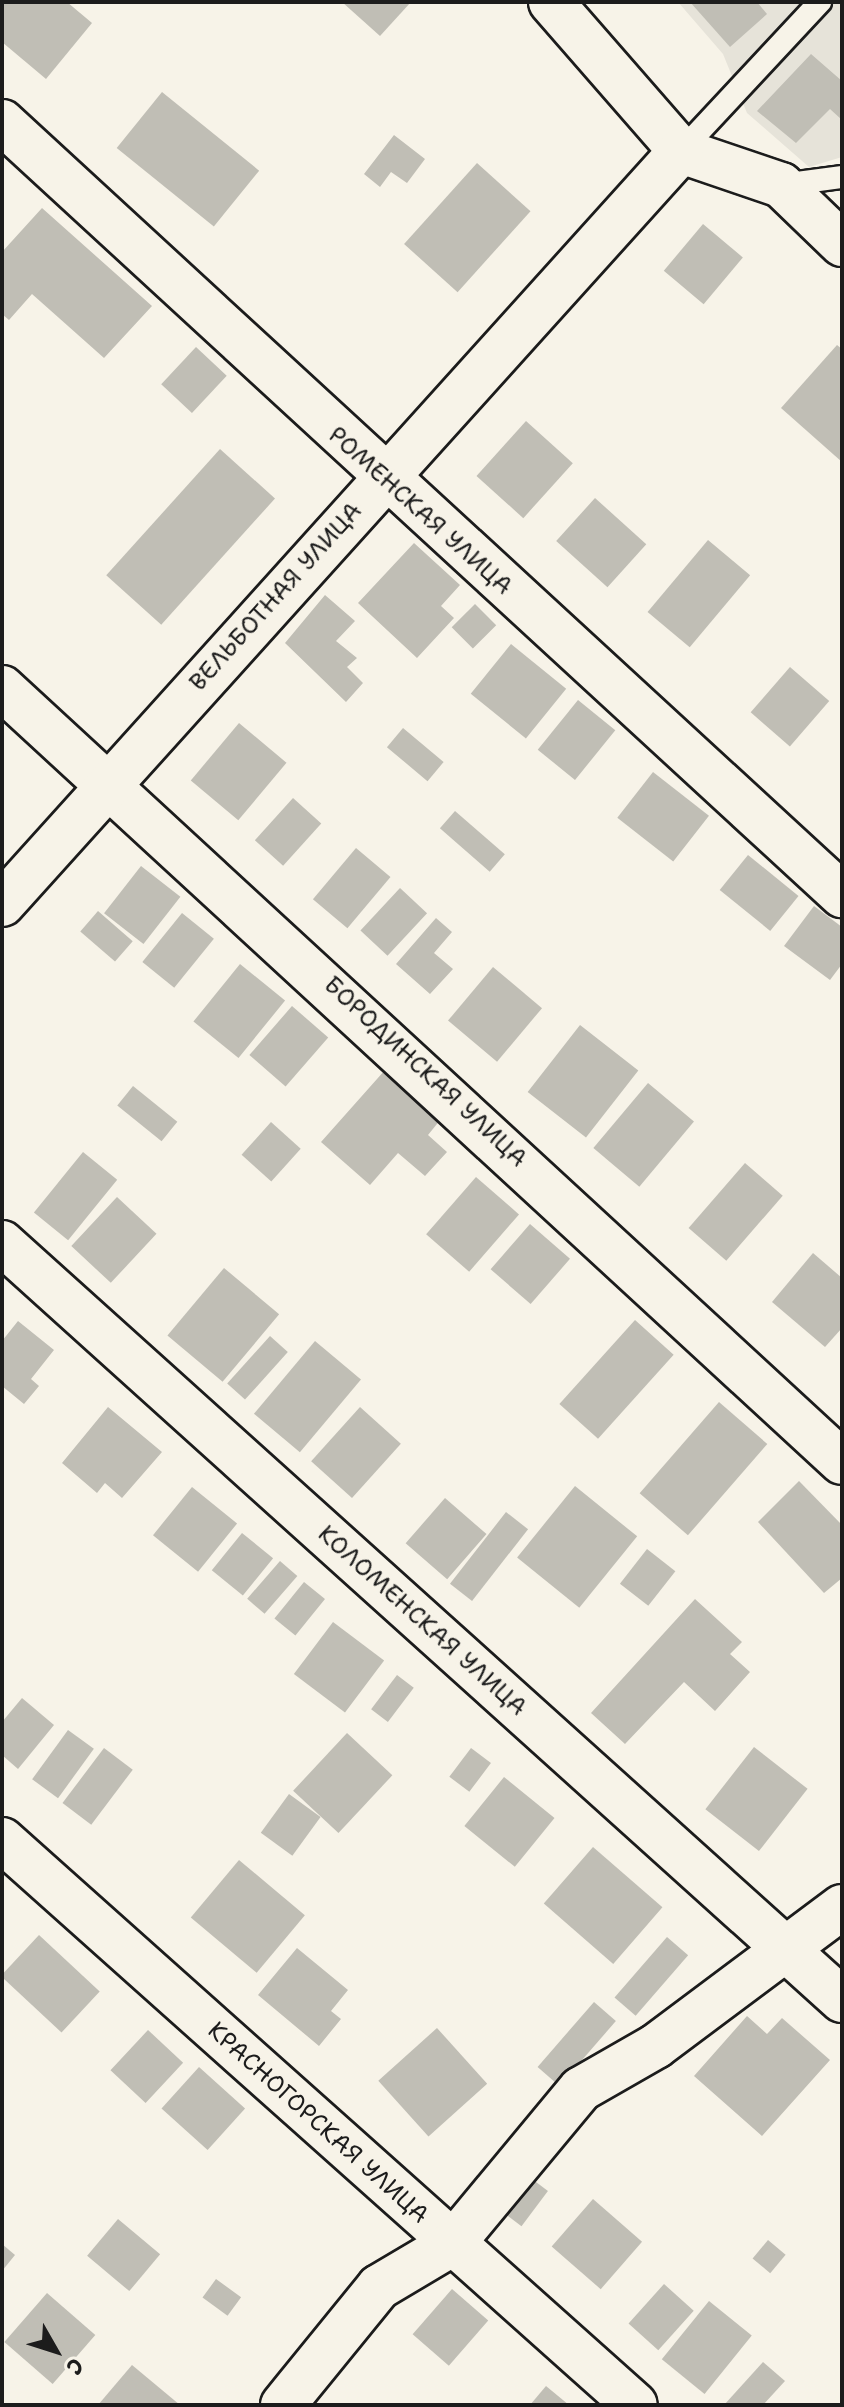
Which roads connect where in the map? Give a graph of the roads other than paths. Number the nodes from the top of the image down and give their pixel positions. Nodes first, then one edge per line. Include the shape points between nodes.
1 (551, 2) edge
2 (820, 2) edge
3 (2, 122) edge
4 (681, 151) junction
5 (842, 177) edge
6 (781, 185) junction
7 (842, 244) edge
8 (383, 479) junction
9 (2, 688) edge
10 (107, 783) junction
11 (842, 895) edge
12 (2, 904) edge
13 (2, 1243) edge
14 (842, 1462) edge
15 (2, 1840) edge
16 (842, 1907) edge
17 (789, 1951) junction
18 (842, 2000) edge
19 (453, 2243) junction
20 (283, 2405) edge
21 (635, 2405) edge

1 - 4 street
2 - 4 lane
3 - 8 street, РОМЕНСКАЯ УЛИЦА
4 - 6 street
4 - 8 street, ВЕЛЬБОТНАЯ УЛИЦА
5 - 6 lane
6 - 7 street
8 - 10 street, ВЕЛЬБОТНАЯ УЛИЦА
8 - 11 street, РОМЕНСКАЯ УЛИЦА
9 - 10 street, БОРОДИНСКАЯ УЛИЦА
10 - 12 street, ВЕЛЬБОТНАЯ УЛИЦА
10 - 14 street, БОРОДИНСКАЯ УЛИЦА
13 - 17 street, КОЛОМЕНСКАЯ УЛИЦА
15 - 19 street, КРАСНОГОРСКАЯ УЛИЦА
16 - 17 street
17 - 18 street, КОЛОМЕНСКАЯ УЛИЦА
17 - 19 street via 581,2089
19 - 20 street via 379,2287
19 - 21 street, КРАСНОГОРСКАЯ УЛИЦА

